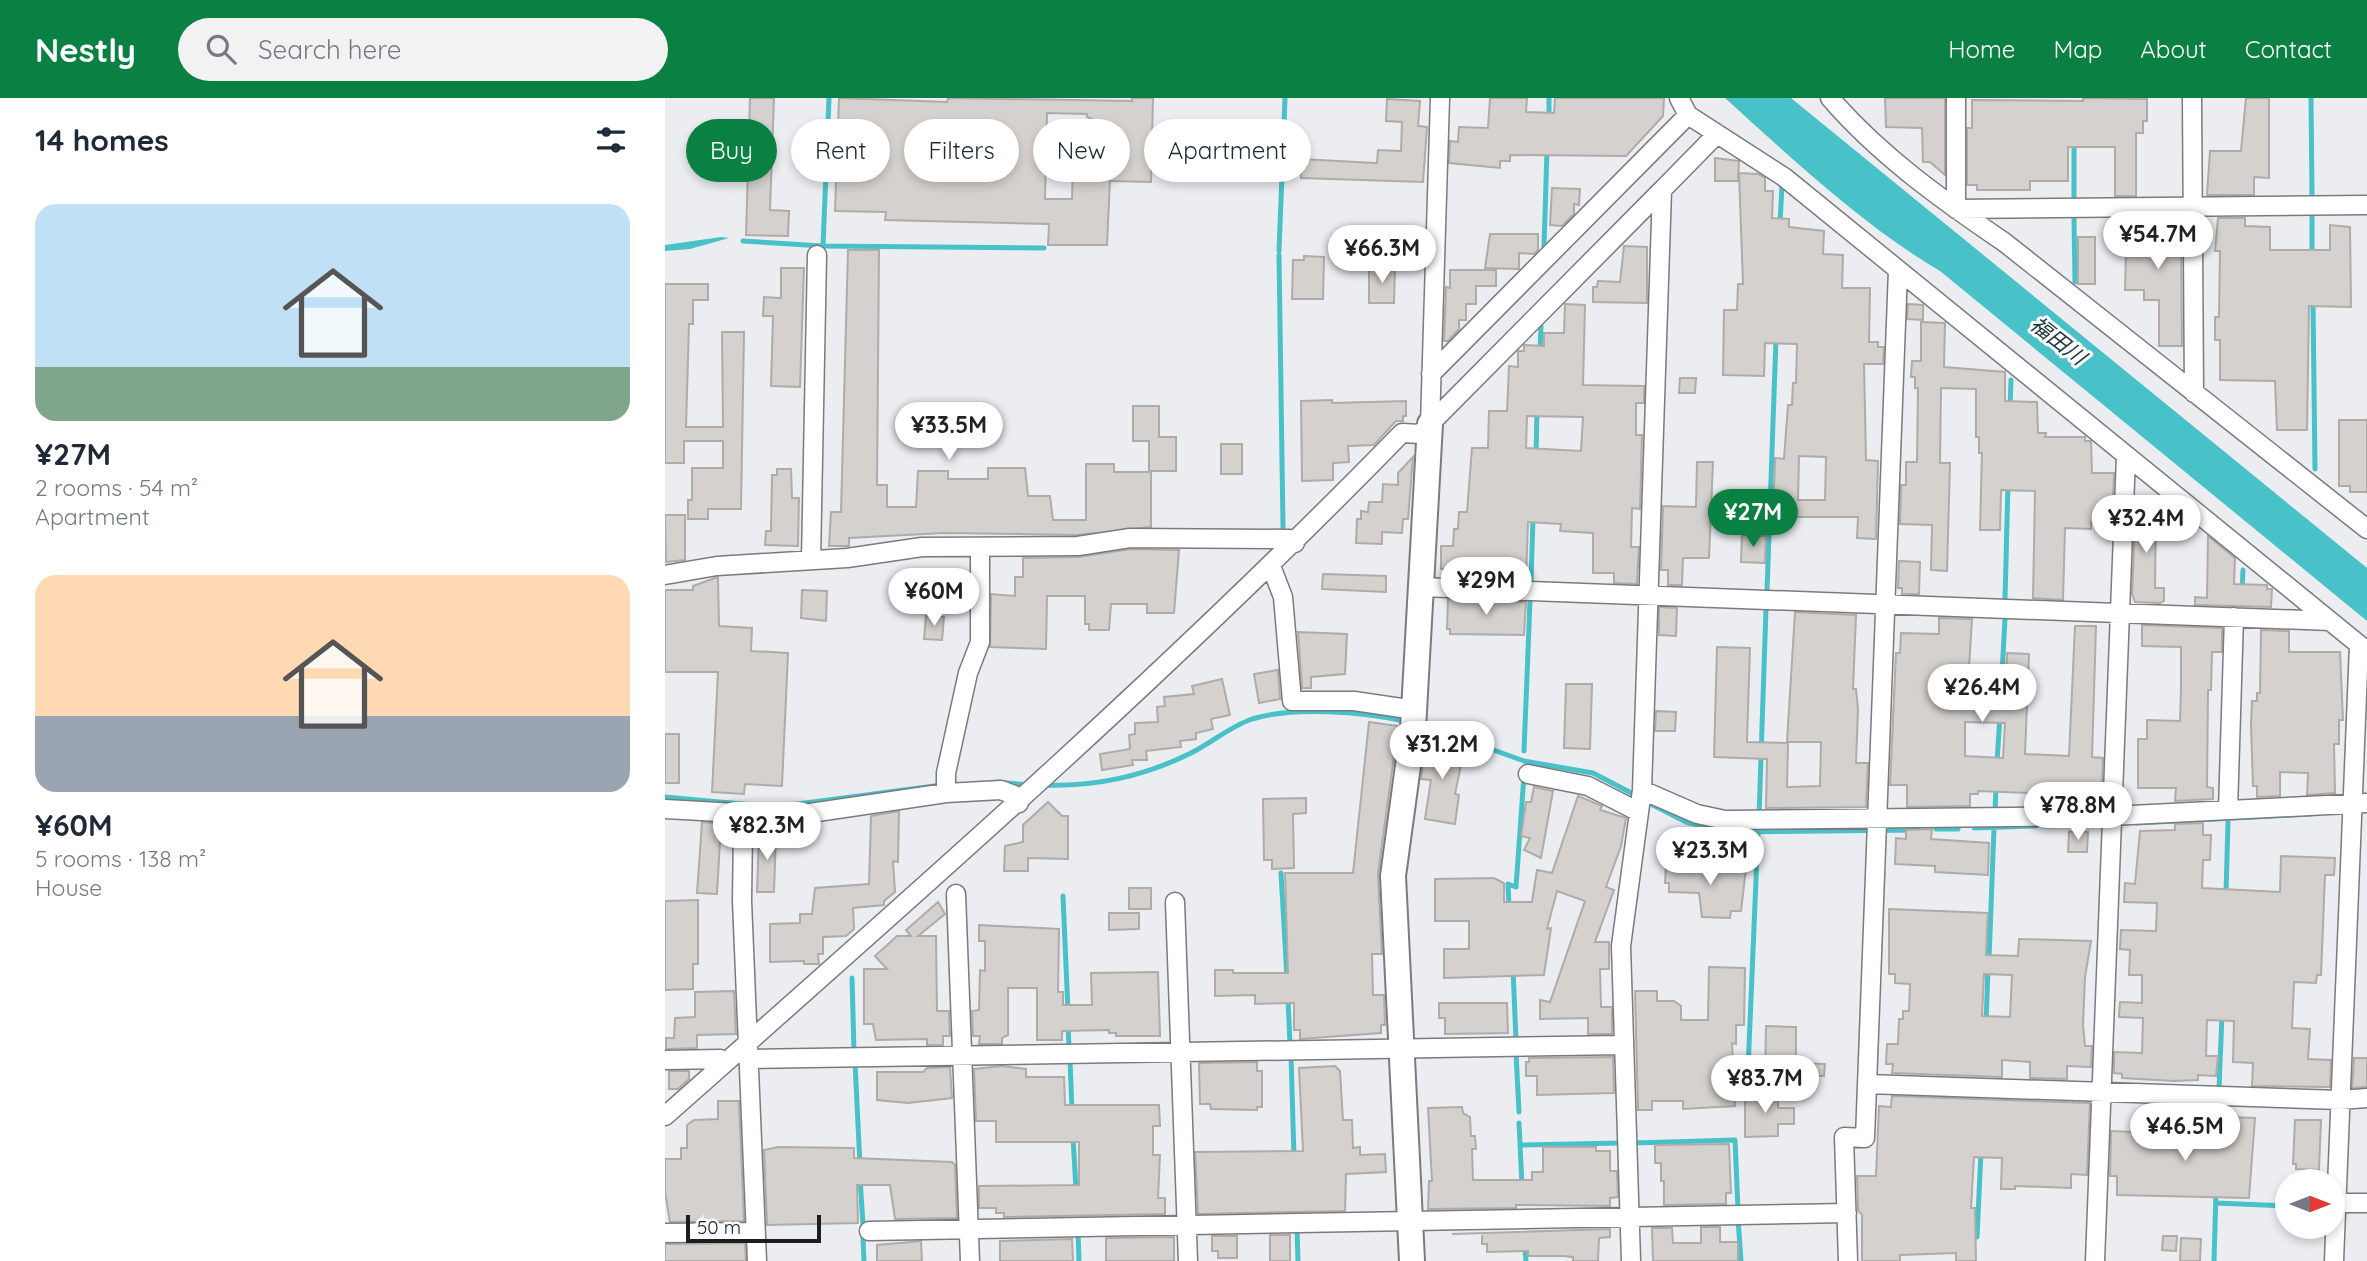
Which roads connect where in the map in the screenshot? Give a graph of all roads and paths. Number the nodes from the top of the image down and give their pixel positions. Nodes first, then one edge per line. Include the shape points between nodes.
1 (1440, 98) edge
2 (1679, 98) edge
3 (1831, 98) edge
4 (1956, 98) edge
5 (2192, 98) edge
6 (1688, 115) junction
7 (1717, 134) junction
8 (1662, 190) junction
9 (2367, 205) edge
10 (2193, 207) junction
11 (1957, 209) junction
12 (817, 255) dead end
13 (1898, 270) junction
14 (1431, 374) junction
15 (2194, 393) junction
16 (1430, 424) junction
17 (2126, 456) junction
18 (2367, 529) edge
19 (1294, 543) junction
20 (980, 547) junction
21 (810, 560) junction
22 (1271, 566) junction
23 (665, 575) edge
24 (1421, 587) junction
25 (1649, 595) junction
26 (1885, 604) junction
27 (2120, 613) junction
28 (2234, 617) junction
29 (2330, 621) junction
30 (2363, 648) edge
31 (1414, 719) junction
32 (1528, 774) dead end
33 (946, 787) junction
34 (1025, 797) junction
35 (1640, 801) junction
36 (2356, 807) edge
37 (665, 809) edge
38 (2228, 810) junction
39 (2112, 821) junction
40 (1877, 826) junction
41 (743, 828) dead end
42 (956, 894) dead end
43 (1175, 902) dead end
44 (1623, 1045) junction
45 (1403, 1046) junction
46 (748, 1051) junction
47 (1181, 1051) junction
48 (962, 1055) junction
49 (665, 1060) edge
50 (724, 1064) junction
51 (1867, 1084) junction
52 (2102, 1092) junction
53 (2367, 1098) edge
54 (2340, 1100) junction
55 (665, 1116) edge
56 (2337, 1169) edge
57 (2345, 1203) edge
58 (2367, 1203) edge
59 (1847, 1213) junction
60 (1629, 1216) junction
61 (1410, 1221) junction
62 (1187, 1225) junction
63 (969, 1229) junction
64 (869, 1231) dead end
65 (756, 1232) junction
66 (665, 1233) edge
67 (2335, 1239) edge
68 (757, 1261) edge
69 (971, 1261) edge
70 (1188, 1261) edge
71 (1412, 1261) edge
72 (1631, 1261) edge
73 (1849, 1261) edge
74 (2095, 1261) edge
75 (2334, 1261) edge

1 - 14 street
2 - 6 street
3 - 11 street via 1858,131
4 - 11 street
5 - 10 street
6 - 7 street
6 - 14 street
7 - 8 street
7 - 13 street via 1784,177
8 - 16 street
8 - 25 street
9 - 10 street
10 - 11 street
10 - 15 street
11 - 15 street
12 - 21 street
13 - 17 street
13 - 26 street
14 - 16 street
15 - 18 street
16 - 19 street via 1420,434 1402,433
16 - 24 street
17 - 27 street
17 - 29 street
19 - 20 street via 1290,539 1130,538 1078,546
19 - 22 street
20 - 21 street via 922,547
20 - 33 street via 980,642 968,673
21 - 23 street via 717,565
22 - 31 street via 1283,597 1292,701 1354,701
22 - 34 street
24 - 25 street
24 - 31 street
25 - 26 street
25 - 35 street
26 - 27 street
26 - 40 street
27 - 28 street
27 - 39 street
28 - 29 street
28 - 38 street
29 - 30 street
30 - 36 street
31 - 45 street via 1393,876
32 - 35 street
33 - 34 street via 1001,790
33 - 37 street via 778,817
34 - 46 street
35 - 40 street via 1725,820
35 - 44 street via 1621,946
36 - 38 street
36 - 54 street
38 - 39 street
39 - 40 street
39 - 52 street
40 - 51 street
41 - 46 street
42 - 48 street
43 - 47 street
44 - 45 street
44 - 60 street
45 - 47 street
45 - 61 street
46 - 48 street
46 - 50 street
46 - 65 street
47 - 48 street
47 - 62 street
48 - 63 street
49 - 50 street via 720,1059
50 - 55 street
51 - 52 street
51 - 59 street via 1865,1138 1844,1138
52 - 54 street
52 - 74 street
53 - 54 street
54 - 56 street
57 - 58 street
59 - 60 street
59 - 73 street
60 - 61 street
60 - 72 street
61 - 62 street
61 - 71 street
62 - 63 street
62 - 70 street
63 - 64 street
63 - 69 street
65 - 66 street
65 - 68 street
67 - 75 street

